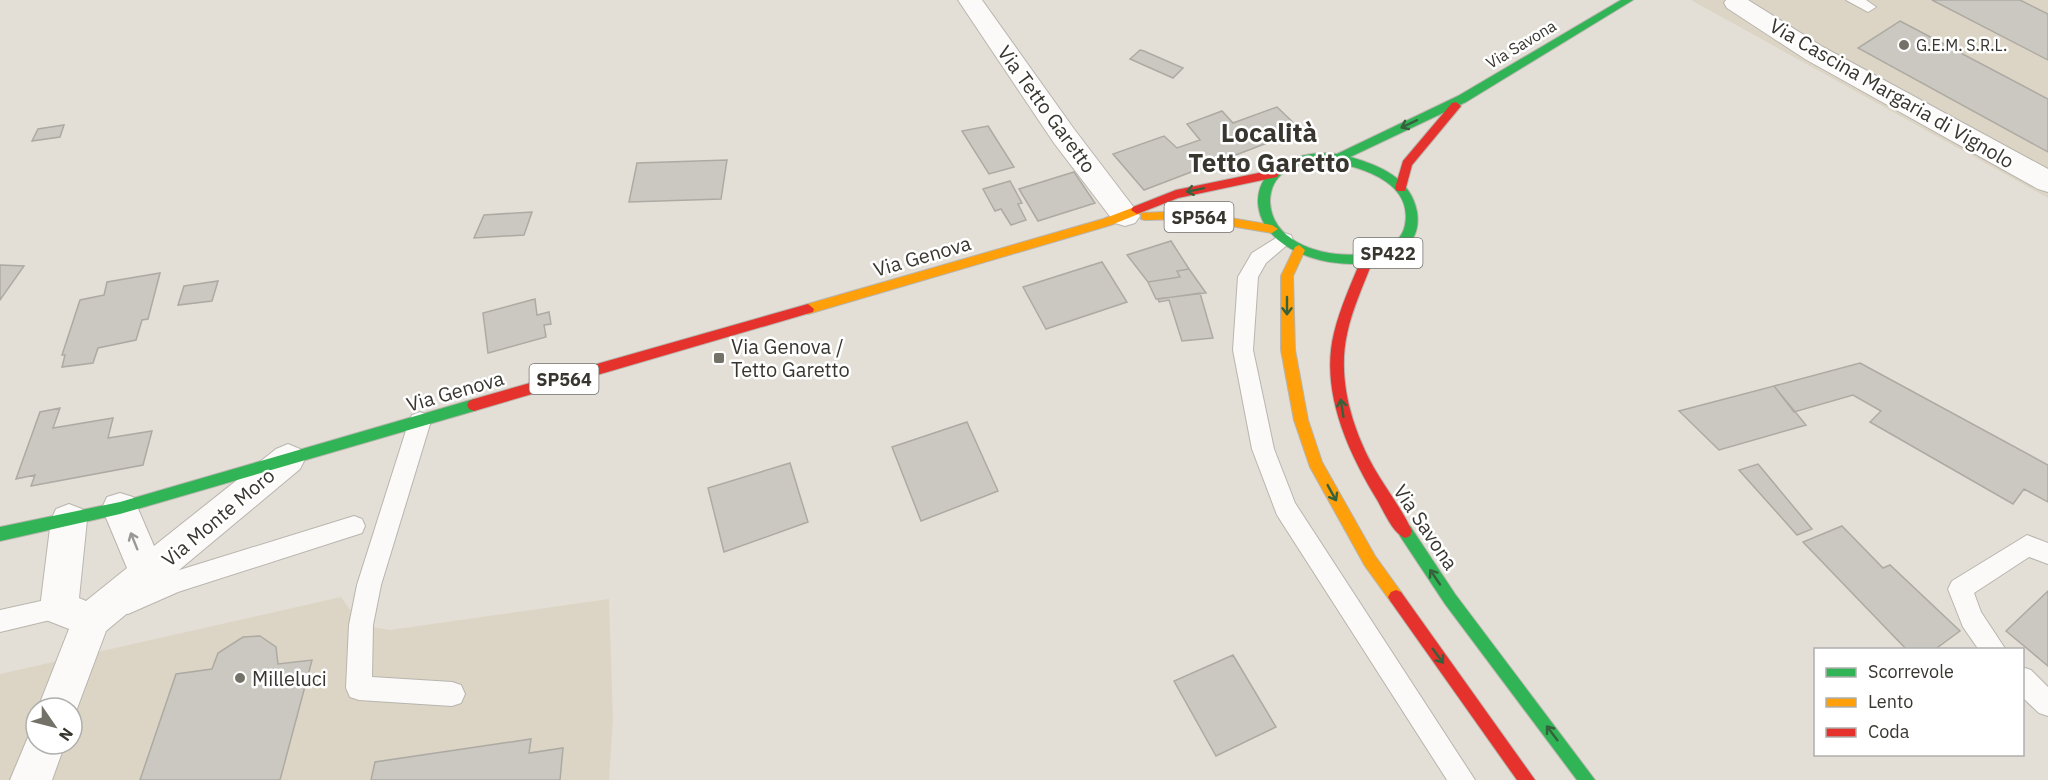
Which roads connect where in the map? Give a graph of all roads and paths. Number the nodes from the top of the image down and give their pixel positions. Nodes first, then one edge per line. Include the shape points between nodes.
1 (970, 0) edge
2 (1628, 0) edge
3 (1729, 1) edge
4 (1462, 99) junction
5 (1341, 157) junction
6 (1273, 174) junction
7 (2048, 182) edge
8 (1401, 188) junction
9 (1125, 216) junction
10 (1285, 240) junction
11 (1367, 260) junction
12 (420, 421) junction
13 (288, 459) junction
14 (120, 508) junction
15 (69, 520) junction
16 (354, 526) dead end
17 (0, 534) edge
18 (2048, 554) edge
19 (148, 575) junction
20 (75, 614) junction
21 (0, 621) edge
22 (1993, 648) edge
23 (2024, 681) edge
24 (452, 694) dead end
25 (60, 696) edge
26 (2048, 704) edge
27 (40, 756) edge
28 (31, 780) edge
29 (1462, 780) edge
30 (1527, 780) edge
31 (1587, 780) edge

1 - 9 street, Via Tetto Garetto
2 - 4 main road, Via Savona
3 - 7 street, Via Cascina Margaria di Vignolo via 1814,53
4 -> 5 main road, Via Savona
4 - 8 main road, Via Savona via 1407,164
5 - 6 main road via 1302,158
5 - 8 main road via 1364,163
6 -> 9 main road, Via Genova / SP564 via 1176,194
6 - 10 main road via 1264,186 1264,214
8 - 11 main road, SP422 via 1411,206 1412,224 1405,240 1389,253
9 - 10 main road, Via Genova / SP564 via 1189,215
9 - 12 main road, Via Genova / SP564
10 - 11 main road, SP422 via 1321,258
10 - 29 lane via 1259,258 1248,276 1243,350 1263,449 1285,508
10 -> 30 main road via 1288,350 1301,420 1315,464 1370,561
31 -> 11 main road, Via Savona / SP422 via 1450,599 1366,471 1342,413 1337,356
12 - 13 main road, Via Genova / SP564
12 - 24 lane via 369,585 361,626 359,688
13 - 14 main road, Via Genova / SP564
13 - 19 street, Via Monte Moro
14 - 15 main road, Via Genova / SP564
19 -> 14 street, Via Monte Moro
15 - 17 main road, Via Genova / SP564
15 - 20 street
16 - 20 lane
18 - 22 lane via 2027,546 1960,589 1971,619
19 - 20 street, Via Monte Moro
20 - 21 lane
20 - 25 street
23 - 26 lane
27 - 28 street

